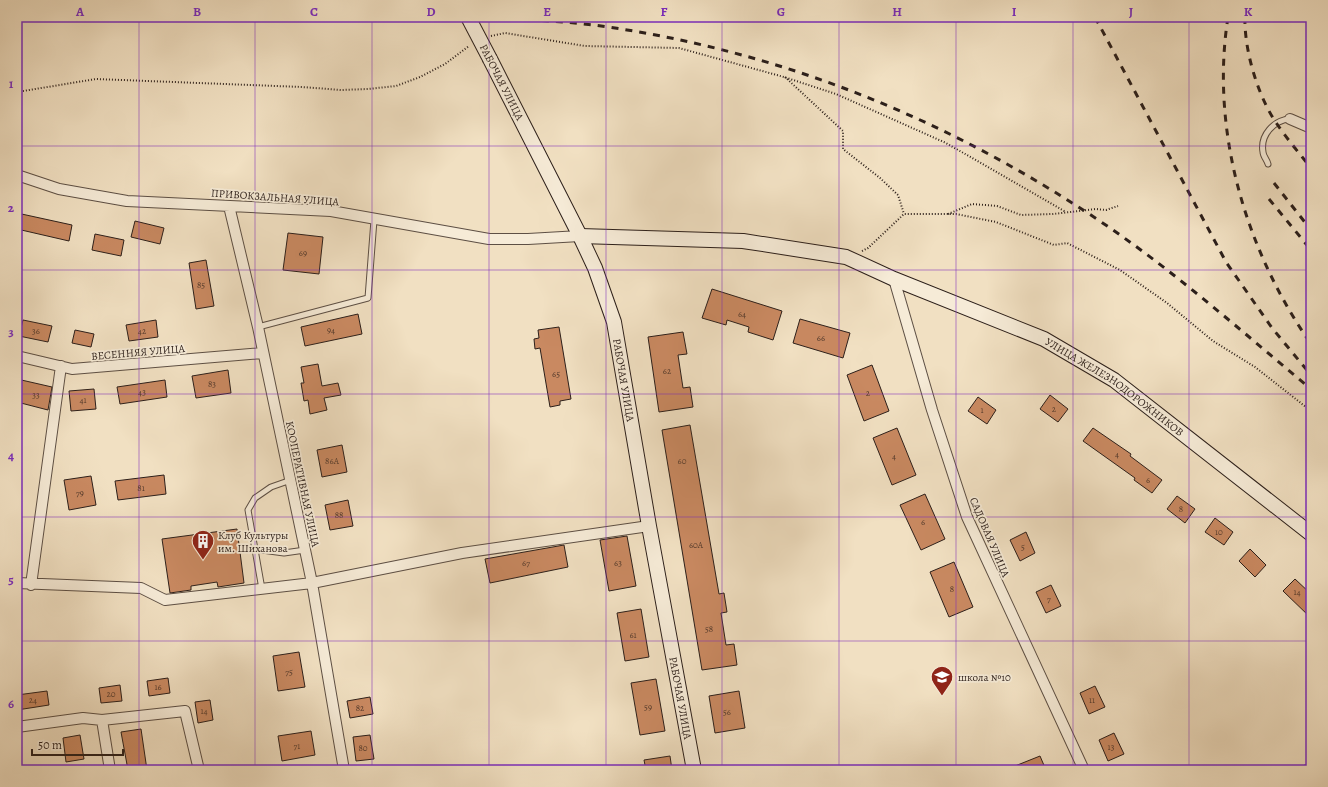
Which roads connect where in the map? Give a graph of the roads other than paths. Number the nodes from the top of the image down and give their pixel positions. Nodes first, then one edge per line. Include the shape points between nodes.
1 (468, 17) edge
2 (1290, 119) joint
3 (1311, 128) edge
4 (1268, 164) dead end
5 (17, 175) edge
6 (229, 206) junction
7 (374, 220) junction
8 (580, 236) junction
9 (894, 280) junction
10 (258, 327) junction
11 (262, 354) junction
12 (17, 356) edge
13 (61, 366) junction
14 (291, 480) junction
15 (648, 526) junction
16 (1311, 534) edge
17 (254, 549) junction
18 (305, 550) junction
19 (312, 582) junction
20 (17, 583) edge
21 (31, 585) junction
22 (262, 588) junction
23 (102, 720) junction
24 (17, 727) edge
25 (1311, 768) edge
26 (110, 770) edge
27 (199, 770) edge
28 (344, 770) edge
29 (694, 770) edge
30 (1084, 770) edge
31 (1307, 770) edge

1 - 8 street, РАБОЧАЯ УЛИЦА, bridge
2 - 3 street
2 - 4 lane via 1281,120 1264,136 1263,152
5 - 6 street, ПРИВОКЗАЛЬНАЯ УЛИЦА via 59,189 127,201
6 - 7 street, ПРИВОКЗАЛЬНАЯ УЛИЦА via 331,211
6 - 10 street, КООПЕРАТИВНАЯ УЛИЦА
7 - 8 street, ПРИВОКЗАЛЬНАЯ УЛИЦА via 489,238 528,240
7 - 10 lane via 368,298
8 - 9 street, УЛИЦА ЖЕЛЕЗНОДОРОЖНИКОВ via 743,241 846,257
8 - 15 street, РАБОЧАЯ УЛИЦА via 595,268 614,322
9 - 16 street, УЛИЦА ЖЕЛЕЗНОДОРОЖНИКОВ via 1044,339 1114,380
9 - 30 street, САДОВАЯ УЛИЦА via 967,517
10 - 11 street, КООПЕРАТИВНАЯ УЛИЦА
11 - 13 street, ВЕСЕННЯЯ УЛИЦА via 103,367
11 - 14 street, КООПЕРАТИВНАЯ УЛИЦА
12 - 13 street, ВЕСЕННЯЯ УЛИЦА
13 - 21 street
14 - 17 lane via 271,487 255,498 248,510
14 - 18 street, КООПЕРАТИВНАЯ УЛИЦА
15 - 19 street via 462,553
15 - 29 street, РАБОЧАЯ УЛИЦА
17 - 18 lane via 284,553
17 - 22 lane
18 - 19 street, КООПЕРАТИВНАЯ УЛИЦА
19 - 22 street
19 - 28 street, КООПЕРАТИВНАЯ УЛИЦА
20 - 21 street
21 - 22 street via 141,588 165,600
23 - 24 street via 83,718
23 - 26 street
23 - 27 street via 185,711
25 - 31 street

